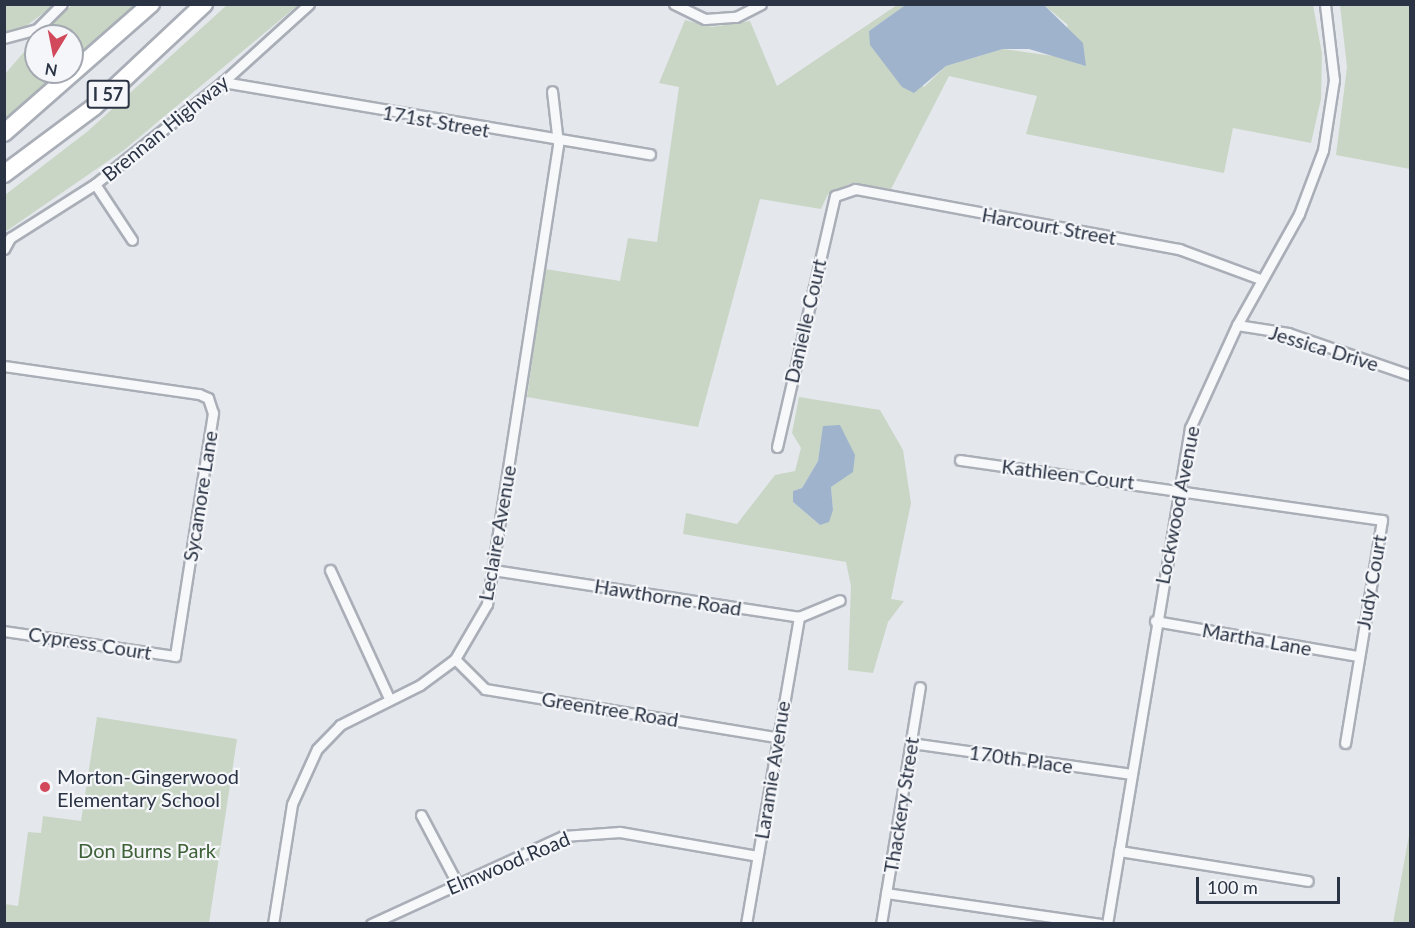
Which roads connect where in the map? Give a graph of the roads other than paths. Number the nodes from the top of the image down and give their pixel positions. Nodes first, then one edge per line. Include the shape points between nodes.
1 (62, 4) edge
2 (151, 4) edge
3 (204, 4) edge
4 (309, 4) edge
5 (674, 4) edge
6 (761, 4) edge
7 (1324, 4) edge
8 (8, 39) edge
9 (223, 82) junction
10 (552, 91) dead end
11 (4, 132) edge
12 (558, 143) junction
13 (650, 154) dead end
14 (4, 174) edge
15 (95, 184) junction
16 (835, 196) joint
17 (132, 240) dead end
18 (4, 249) edge
19 (1260, 279) junction
20 (1237, 325) junction
21 (4, 366) edge
22 (1410, 375) edge
23 (777, 447) dead end
24 (960, 460) dead end
25 (1177, 488) junction
26 (330, 570) dead end
27 (493, 570) junction
28 (840, 600) dead end
29 (799, 617) junction
30 (1155, 621) junction
31 (4, 631) edge
32 (175, 656) joint
33 (1358, 656) junction
34 (455, 659) junction
35 (920, 687) dead end
36 (390, 698) junction
37 (776, 736) junction
38 (911, 743) junction
39 (1345, 743) dead end
40 (1131, 774) junction
41 (421, 815) dead end
42 (1119, 851) junction
43 (757, 856) junction
44 (1308, 881) dead end
45 (457, 883) junction
46 (886, 893) junction
47 (273, 924) edge
48 (370, 924) edge
49 (746, 924) edge
50 (881, 924) edge
51 (1100, 924) edge
52 (1107, 924) edge

1 - 8 street via 37,29
2 - 11 highway, I 57
3 - 14 highway, I 57 via 94,107
4 - 9 street, Brennan Highway
5 - 6 street via 705,19 736,17
7 - 19 street, Lockwood Avenue via 1334,80 1323,150 1299,214
9 - 12 street, 171st Street
9 - 15 street, Brennan Highway
10 - 12 street, Leclaire Avenue
12 - 13 street, 171st Street
12 - 27 street, Leclaire Avenue
15 - 17 street
15 - 18 street, Brennan Highway via 10,238
16 - 19 street, Harcourt Street via 855,189 1179,249
16 - 23 street, Danielle Court
19 - 20 street, Lockwood Avenue
20 - 22 street, Jessica Drive via 1288,333
20 - 25 street, Lockwood Avenue via 1190,428
21 - 32 street, Sycamore Lane via 208,398 213,413
24 - 25 street, Kathleen Court
25 - 30 street, Lockwood Avenue
25 - 33 street, Judy Court via 1382,520
26 - 36 street
27 - 29 street, Hawthorne Road
27 - 34 street, Leclaire Avenue via 480,621
28 - 29 street
29 - 37 street, Laramie Avenue
30 - 33 street, Martha Lane
30 - 40 street, Lockwood Avenue
31 - 32 street, Cypress Court
33 - 39 street, Judy Court
34 - 36 street, Leclaire Avenue via 420,685
34 - 37 street, Greentree Road via 485,689
35 - 38 street, Thackery Street
36 - 47 street, Leclaire Avenue via 330,734 301,776
37 - 43 street, Laramie Avenue
38 - 40 street, 170th Place
38 - 46 street, Thackery Street
40 - 42 street, Lockwood Avenue
41 - 45 street
42 - 44 street
42 - 52 street, Lockwood Avenue
43 - 45 street, Elmwood Road via 589,832 545,843
43 - 49 street, Laramie Avenue
45 - 48 street, Elmwood Road
46 - 50 street, Thackery Street
46 - 51 street

